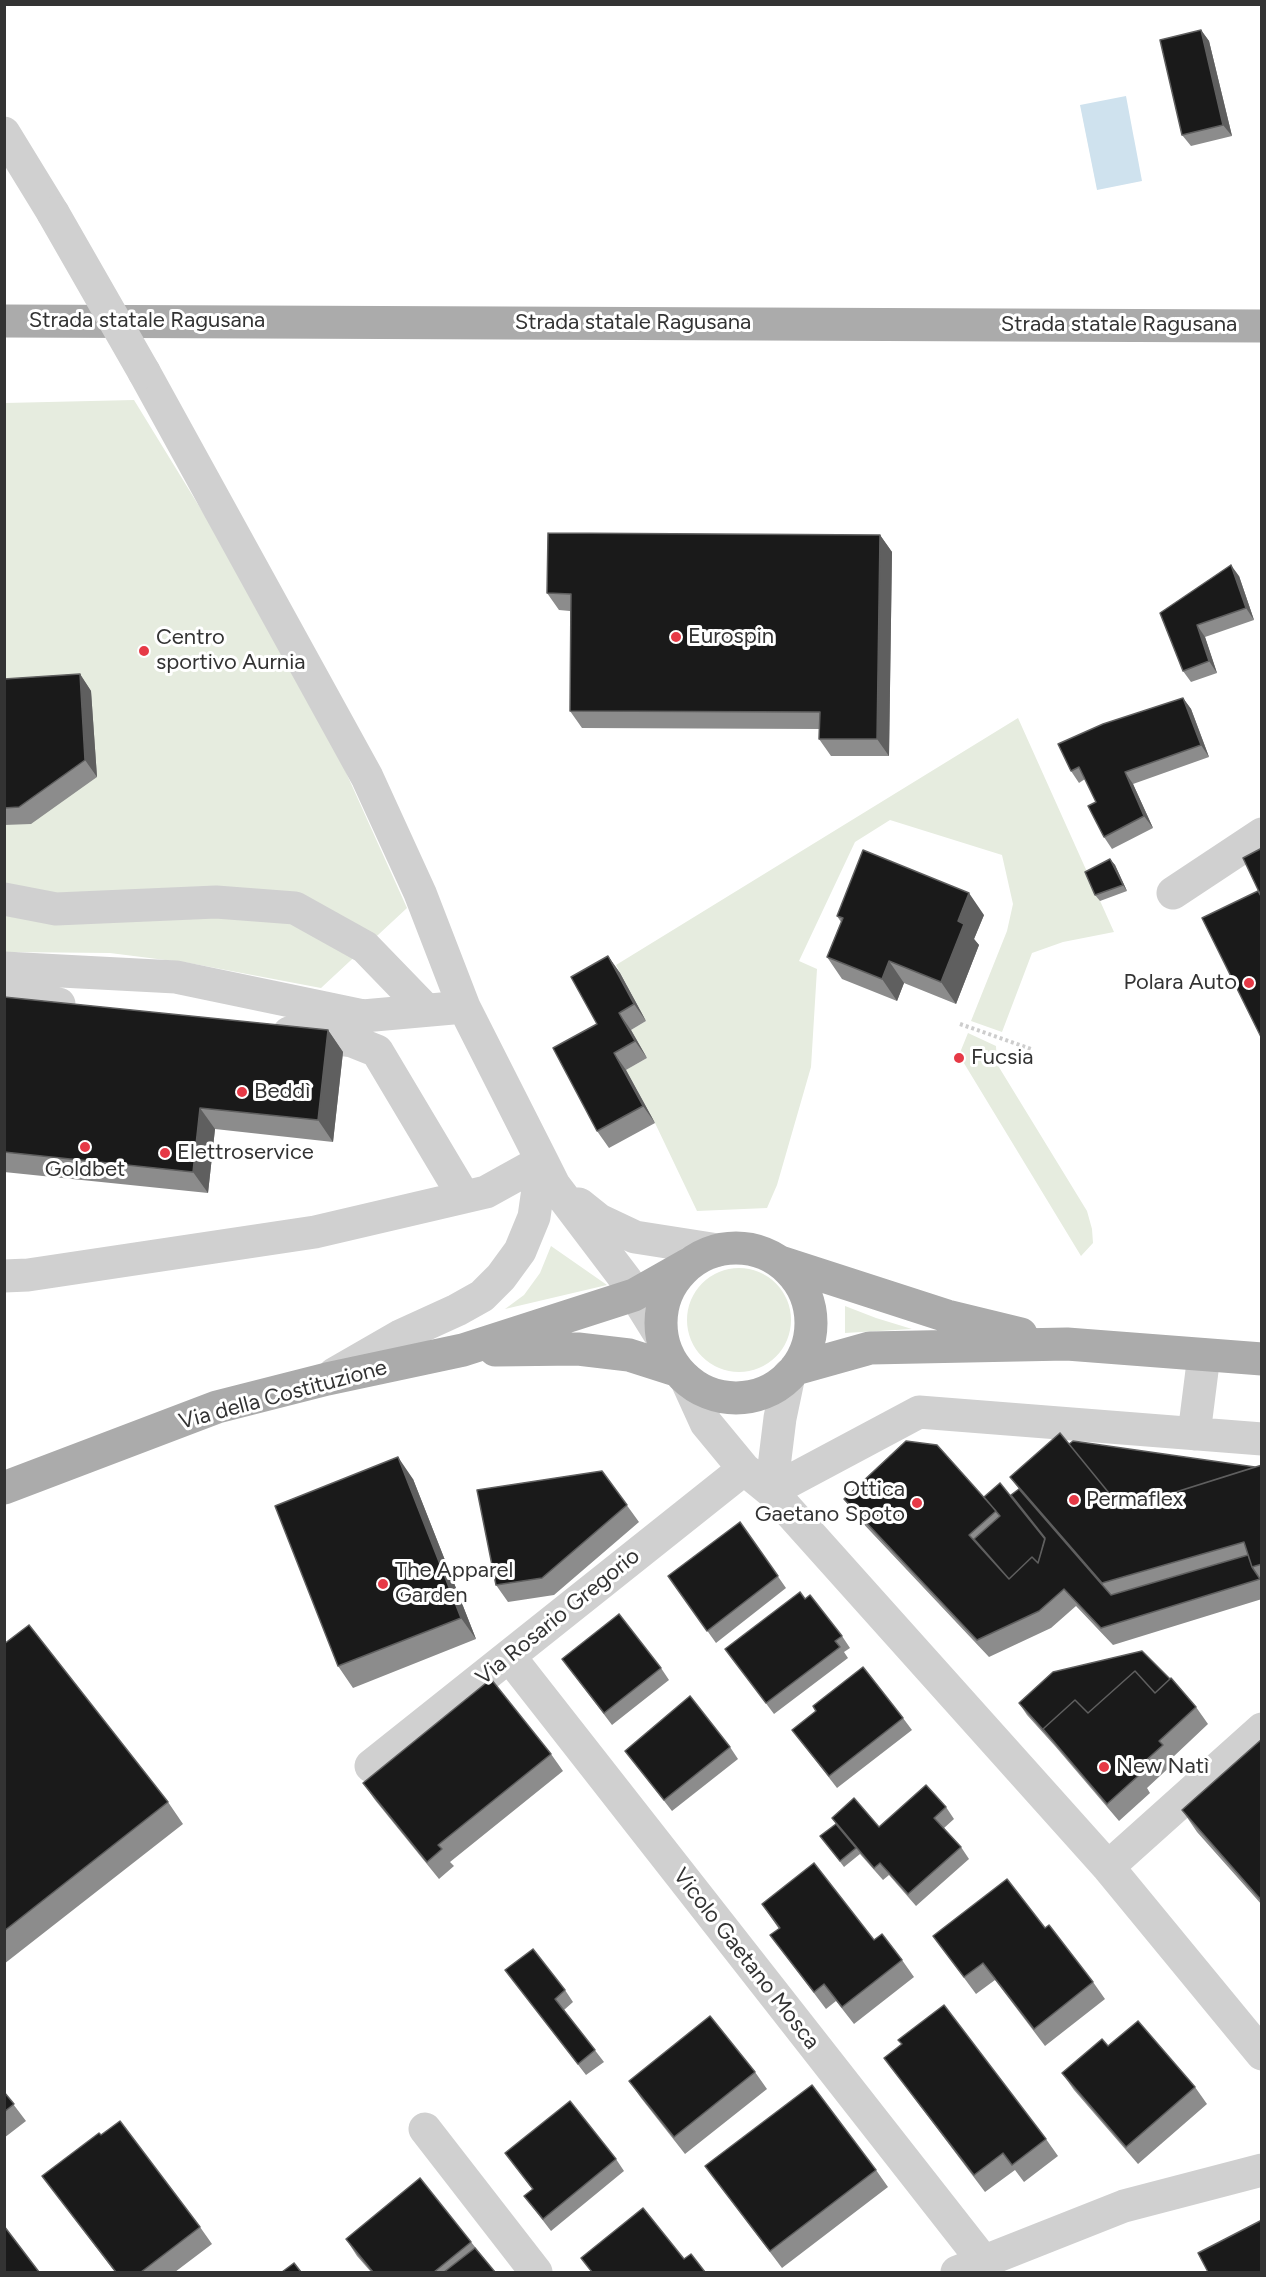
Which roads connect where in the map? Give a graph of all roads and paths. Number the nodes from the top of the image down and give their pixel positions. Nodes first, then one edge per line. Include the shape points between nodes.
1 (4, 133) edge
2 (4, 321) edge
3 (1262, 326) edge
4 (1262, 834) edge
5 (1173, 893) dead end
6 (4, 899) edge
7 (4, 969) edge
8 (4, 997) edge
9 (86, 1007) edge
10 (464, 1007) junction
11 (426, 1010) junction
12 (960, 1024) dead end
13 (260, 1029) edge
14 (1031, 1049) dead end
15 (548, 1173) junction
16 (464, 1197) junction
17 (718, 1250) junction
18 (779, 1262) junction
19 (687, 1265) junction
20 (4, 1276) edge
21 (634, 1295) junction
22 (662, 1338) junction
23 (1067, 1344) junction
24 (463, 1350) junction
25 (1204, 1355) junction
26 (1262, 1359) edge
27 (792, 1372) junction
28 (681, 1374) junction
29 (327, 1378) junction
30 (1194, 1434) junction
31 (1262, 1439) edge
32 (744, 1469) junction
33 (4, 1488) edge
34 (771, 1491) junction
35 (508, 1656) junction
36 (1262, 1729) edge
37 (371, 1766) dead end
38 (1108, 1866) junction
39 (1262, 2055) edge
40 (425, 2128) dead end
41 (1262, 2170) edge
42 (970, 2267) edge
43 (536, 2272) edge

1 - 10 street, bridge via 144,372 367,777 420,893
2 - 3 main road, Strada statale Ragusana
4 - 5 street
6 - 11 street via 56,909 216,902 295,908 365,947
7 - 11 street via 176,977 363,1016
8 - 9 street
10 - 11 street
10 - 15 street
12 - 14 path
13 - 16 street via 352,1041 377,1051
15 - 16 street
15 - 17 street via 599,1220 635,1237
15 - 21 street
15 - 29 street via 520,1251 482,1296
16 - 20 street via 315,1232
17 - 18 main road via 738,1247
17 - 19 main road
18 - 23 main road via 946,1316
18 - 27 main road via 805,1292 810,1311 806,1351
19 - 21 main road
19 - 22 main road via 665,1298 660,1318
21 - 22 street
21 - 24 main road
22 - 28 main road
23 - 25 main road
23 - 27 main road via 870,1348
24 - 28 main road via 578,1349 629,1355
24 - 29 main road, Via della Costituzione
25 - 26 main road
25 - 30 street
27 - 28 main road via 771,1389 750,1397 727,1398 705,1392
27 - 34 street via 780,1418
28 - 32 street via 706,1423
29 - 33 main road, Via della Costituzione via 217,1407
30 - 31 street
30 - 34 street via 919,1412
32 - 34 street
32 - 35 street, Via Rosario Gregorio
34 - 38 street
35 - 37 street, Via Rosario Gregorio
35 - 42 street, Vicolo Gaetano Mosca
36 - 38 street
38 - 39 street
40 - 43 street
41 - 42 street via 1124,2206

